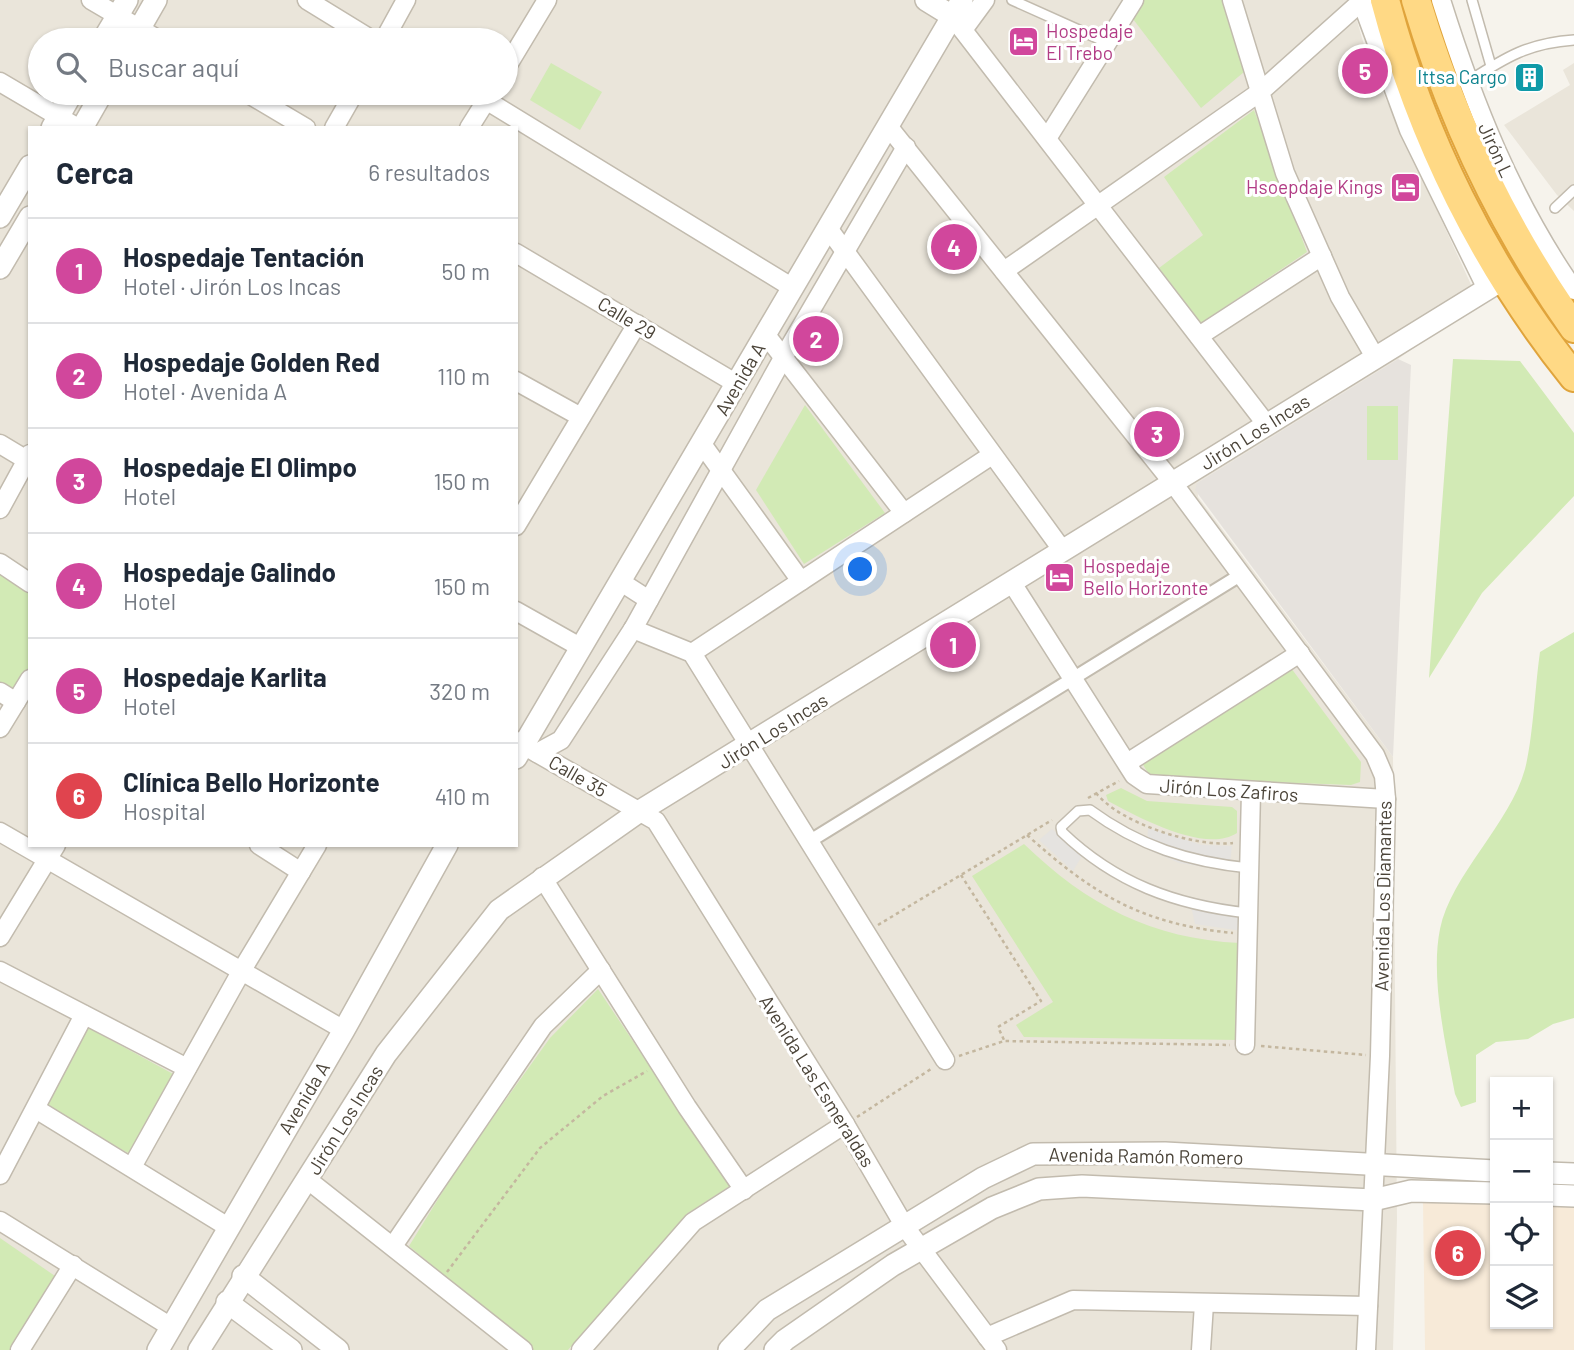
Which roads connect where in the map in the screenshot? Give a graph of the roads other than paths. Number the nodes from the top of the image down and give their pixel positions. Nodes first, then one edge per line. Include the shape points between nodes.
1 (91, 0) edge
2 (156, 0) edge
3 (307, 0) edge
4 (406, 0) edge
5 (547, 0) edge
6 (926, 0) edge
7 (985, 0) edge
8 (1012, 0) edge
9 (1134, 0) edge
10 (1232, 0) edge
11 (1368, 0) edge
12 (1416, 0) edge
13 (1441, 0) edge
14 (1472, 0) edge
15 (122, 8) edge
16 (959, 15) edge
17 (110, 28) edge
18 (132, 28) edge
19 (140, 28) edge
20 (352, 28) edge
21 (391, 28) edge
22 (1574, 40) edge
23 (1108, 43) junction
24 (518, 48) edge
25 (1491, 66) junction
26 (0, 82) edge
27 (1260, 92) junction
28 (1465, 98) junction
29 (28, 102) edge
30 (32, 105) edge
31 (65, 105) edge
32 (94, 105) edge
33 (267, 105) edge
34 (347, 105) edge
35 (483, 105) edge
36 (503, 105) edge
37 (55, 122) edge
38 (81, 126) edge
39 (303, 126) edge
40 (335, 126) edge
41 (470, 126) edge
42 (888, 126) junction
43 (1048, 137) junction
44 (906, 147) junction
45 (1472, 153) junction
46 (28, 169) edge
47 (1445, 169) junction
48 (1574, 190) edge
49 (1100, 204) junction
50 (1555, 208) dead end
51 (0, 217) edge
52 (28, 220) edge
53 (828, 229) junction
54 (846, 253) junction
55 (518, 254) edge
56 (1322, 256) junction
57 (0, 268) edge
58 (1007, 275) junction
59 (1496, 283) junction
60 (793, 288) junction
61 (1574, 290) edge
62 (636, 324) junction
63 (1574, 328) edge
64 (766, 335) junction
65 (1199, 336) junction
66 (1375, 357) junction
67 (783, 358) junction
68 (1573, 373) edge
69 (518, 382) edge
70 (737, 384) junction
71 (581, 417) junction
72 (1267, 425) junction
73 (0, 444) edge
74 (702, 444) junction
75 (992, 455) junction
76 (28, 458) edge
77 (28, 460) edge
78 (722, 471) junction
79 (1168, 478) junction
80 (0, 509) edge
81 (904, 513) junction
82 (518, 523) edge
83 (1063, 551) junction
84 (0, 564) edge
85 (1242, 575) junction
86 (801, 580) junction
87 (28, 582) edge
88 (621, 582) junction
89 (1012, 583) junction
90 (649, 600) junction
91 (518, 612) edge
92 (633, 629) junction
93 (580, 647) junction
94 (692, 653) junction
95 (1300, 653) junction
96 (1072, 678) junction
97 (28, 682) edge
98 (0, 692) edge
99 (16, 702) junction
100 (0, 729) edge
101 (751, 745) junction
102 (524, 750) edge
103 (1127, 763) junction
104 (1251, 792) junction
105 (1386, 799) junction
106 (640, 811) junction
107 (0, 832) edge
108 (810, 841) junction
109 (28, 843) edge
110 (262, 847) edge
111 (316, 847) edge
112 (446, 847) edge
113 (52, 852) edge
114 (1249, 868) junction
115 (301, 872) junction
116 (542, 877) junction
117 (1248, 913) junction
118 (0, 937) edge
119 (242, 970) junction
120 (601, 970) junction
121 (0, 971) edge
122 (84, 1015) junction
123 (344, 1030) junction
124 (1245, 1045) road end
125 (945, 1060) road end
126 (187, 1068) junction
127 (36, 1109) junction
128 (845, 1124) junction
129 (1375, 1166) junction
130 (132, 1167) junction
131 (1490, 1171) edge
132 (1553, 1173) edge
133 (1574, 1174) edge
134 (0, 1175) edge
135 (308, 1180) junction
136 (744, 1190) junction
137 (1490, 1193) edge
138 (1553, 1195) edge
139 (1574, 1196) edge
140 (1373, 1200) junction
141 (0, 1221) edge
142 (228, 1227) junction
143 (905, 1227) junction
144 (393, 1245) junction
145 (923, 1249) junction
146 (72, 1265) junction
147 (243, 1276) junction
148 (227, 1302) junction
149 (1204, 1304) junction
150 (1368, 1306) junction
151 (171, 1327) junction
152 (992, 1343) edge
153 (784, 1347) edge
154 (20, 1350) edge
155 (158, 1350) edge
156 (199, 1350) edge
157 (291, 1350) edge
158 (338, 1350) edge
159 (523, 1350) edge
160 (581, 1350) edge
161 (729, 1350) edge
162 (1201, 1350) edge
163 (1366, 1350) edge

1 - 15 street
2 - 19 street
3 - 20 street
4 - 21 street
5 - 24 street
6 - 16 street
7 - 16 street
8 - 23 lane
9 - 23 street
10 - 27 street
11 - 27 street
11 - 47 highway
11 - 59 street via 1409,130
12 - 28 highway
13 - 28 street, Jirón L
14 - 25 lane
15 - 17 street
15 - 18 street
16 - 42 street, Avenida A
16 - 43 street
22 - 25 lane via 1536,44
23 - 43 street
25 - 28 lane
26 - 29 street
27 - 49 street
27 - 56 street via 1285,173
28 - 45 highway
28 - 61 street, Jirón L via 1530,221
30 - 37 street
31 - 37 street
32 - 38 street
33 - 39 street
34 - 40 street
35 - 41 street
36 - 60 street
42 - 44 street
42 - 53 street, Avenida A
43 - 49 street
44 - 54 street
44 - 58 street
45 - 47 highway
45 - 63 highway via 1527,257
46 - 51 street
47 - 59 highway
48 - 50 lane
49 - 58 street
49 - 65 street
52 - 57 street
53 - 54 street
53 - 60 street, Avenida A
54 - 67 street
54 - 75 street
55 - 62 street, Calle 29
56 - 65 street
56 - 66 street
58 - 79 street
59 - 66 street, Jirón Los Incas
59 - 68 highway
60 - 64 street, Avenida A
62 - 70 street, Calle 29
62 - 71 street
64 - 67 street
64 - 70 street, Avenida A
65 - 72 street
66 - 72 street, Jirón Los Incas
67 - 78 street
67 - 81 street
69 - 71 street
70 - 74 street, Avenida A
71 - 82 street
72 - 79 street, Jirón Los Incas
73 - 76 street
74 - 78 street
74 - 88 street, Avenida A
75 - 81 street
75 - 83 street
77 - 80 street
78 - 86 street
78 - 90 street
79 - 83 street, Jirón Los Incas
79 - 85 street, Avenida Los Diamantes
81 - 86 street
83 - 89 street, Jirón Los Incas
84 - 87 street
85 - 95 street, Avenida Los Diamantes
85 - 96 street
86 - 94 street
88 - 90 street
88 - 93 street, Avenida A
89 - 96 street, Jirón Los Zafiros
89 - 101 street, Jirón Los Incas
90 - 92 street
91 - 93 street
92 - 94 street
92 - 102 street via 561,740
93 - 102 street, Avenida A
94 - 101 street
95 - 103 street
95 - 105 street, Avenida Los Diamantes via 1375,755 1384,776
96 - 103 street, Jirón Los Zafiros
96 - 108 street
97 - 99 street
98 - 99 street
99 - 100 street
101 - 106 street, Jirón Los Incas
101 - 108 street
102 - 106 street, Calle 35
103 - 104 street, Jirón Los Zafiros via 1147,784
104 - 105 street, Jirón Los Zafiros
104 - 114 street
105 - 129 street, Avenida Los Diamantes
106 - 116 street, Jirón Los Incas
106 - 128 street, Avenida Las Esmeraldas via 656,821
107 - 109 street
108 - 125 street
110 - 115 street
111 - 115 street
112 - 123 street, Avenida A
113 - 118 street
113 - 119 street
114 - 117 street
114 - 117 lane via 1157,850 1090,810 1078,811 1061,827 1085,854 1139,887 1212,909
115 - 119 street
116 - 120 street
116 - 135 street, Jirón Los Incas via 499,910 451,969 386,1054
117 - 124 street
119 - 123 street
119 - 126 street
120 - 136 street
120 - 144 street via 543,1026
121 - 122 street
122 - 126 street
122 - 127 street
123 - 142 street, Avenida A
126 - 130 street
127 - 130 street
127 - 134 street
128 - 136 street
128 - 143 street, Avenida Las Esmeraldas
129 - 131 street, Avenida Ramón Romero
129 - 140 street, Avenida Los Diamantes
129 - 143 street, Avenida Ramón Romero via 1165,1153 1033,1154 983,1178
130 - 142 street
132 - 133 street
135 - 144 street
135 - 147 street, Jirón Los Incas
136 - 160 street via 693,1222
137 - 140 street, Avenida Ramón Romero via 1411,1191
138 - 139 street
140 - 145 street, Avenida Ramón Romero via 1082,1186 1039,1189 992,1208
140 - 150 street, Avenida Los Diamantes
141 - 146 street
142 - 151 street, Avenida A
143 - 145 street, Avenida Las Esmeraldas
143 - 161 street, Avenida Ramón Romero via 767,1310
144 - 159 street
145 - 152 street, Avenida Las Esmeraldas
145 - 153 street, Avenida Ramón Romero via 893,1265
146 - 151 street
146 - 154 street
147 - 148 street, Jirón Los Incas
147 - 158 street
148 - 156 street, Jirón Los Incas
148 - 157 street
149 - 150 street
149 - 152 street via 1073,1300
149 - 162 street
150 - 163 street, Avenida Los Diamantes
151 - 155 street, Avenida A

